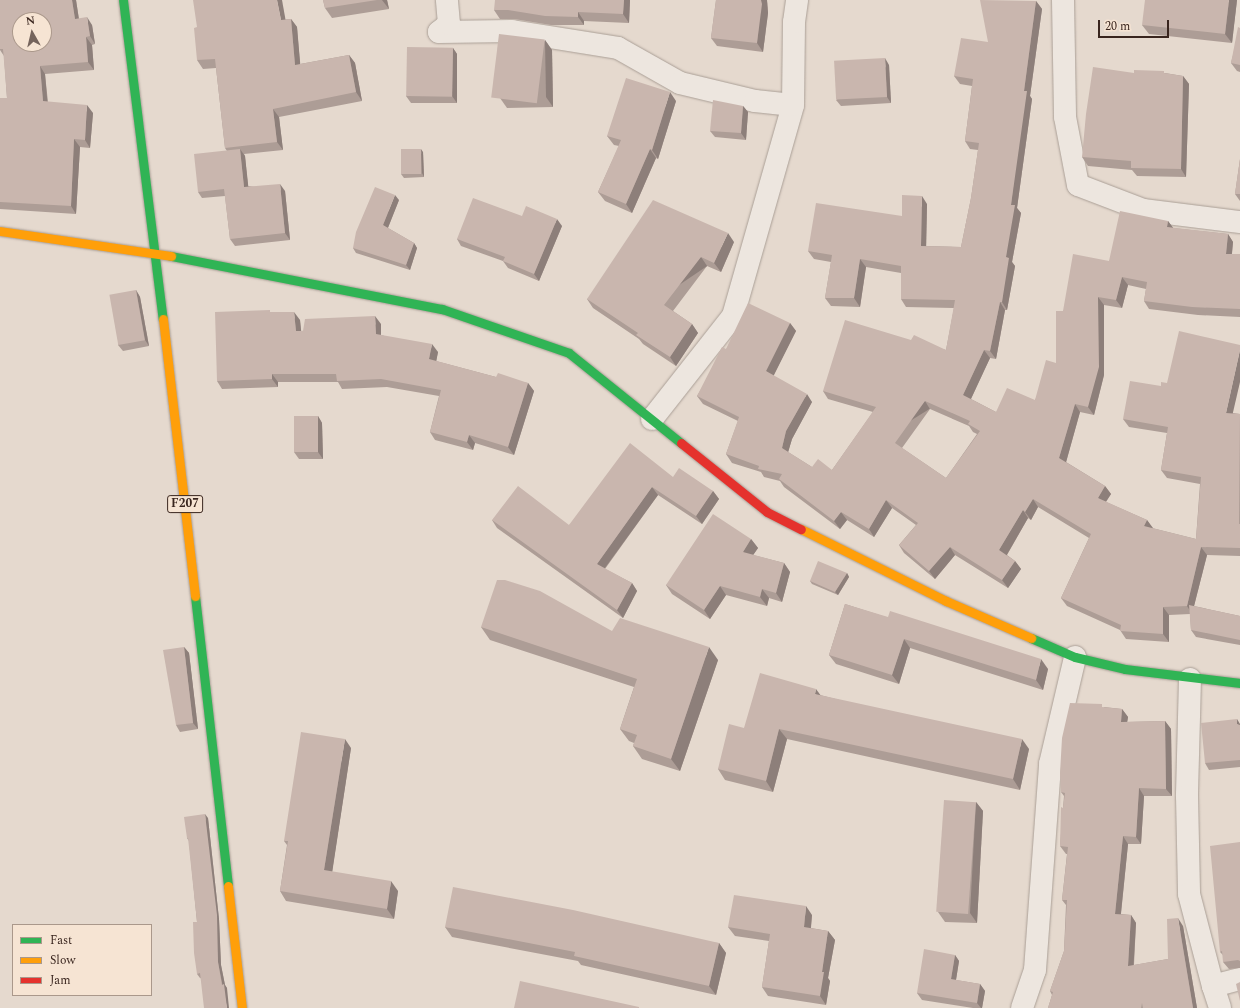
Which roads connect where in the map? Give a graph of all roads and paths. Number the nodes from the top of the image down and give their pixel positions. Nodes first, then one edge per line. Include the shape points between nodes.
1 (123, 0) edge
2 (447, 0) edge
3 (797, 0) edge
4 (1064, 0) edge
5 (793, 105) junction
6 (1240, 222) edge
7 (0, 231) edge
8 (156, 253) junction
9 (652, 419) junction
10 (1075, 657) junction
11 (1190, 679) junction
12 (1240, 683) edge
13 (1240, 979) edge
14 (1213, 986) junction
15 (242, 1008) edge
16 (1022, 1008) edge
17 (1220, 1008) edge

1 - 8 street, F207
2 - 5 street via 449,24 439,32 512,31 618,48 680,84 754,101
3 - 5 street via 794,22
4 - 6 street via 1065,117 1078,185 1143,210
5 - 9 street via 733,316
7 - 8 street
8 - 9 street via 442,309 570,353
8 - 15 street, F207
9 - 10 street via 767,512 946,601
10 - 11 street via 1125,669
10 - 16 street via 1050,764 1035,970
11 - 12 street
11 - 14 street via 1187,796 1189,894
13 - 14 street
14 - 17 street

